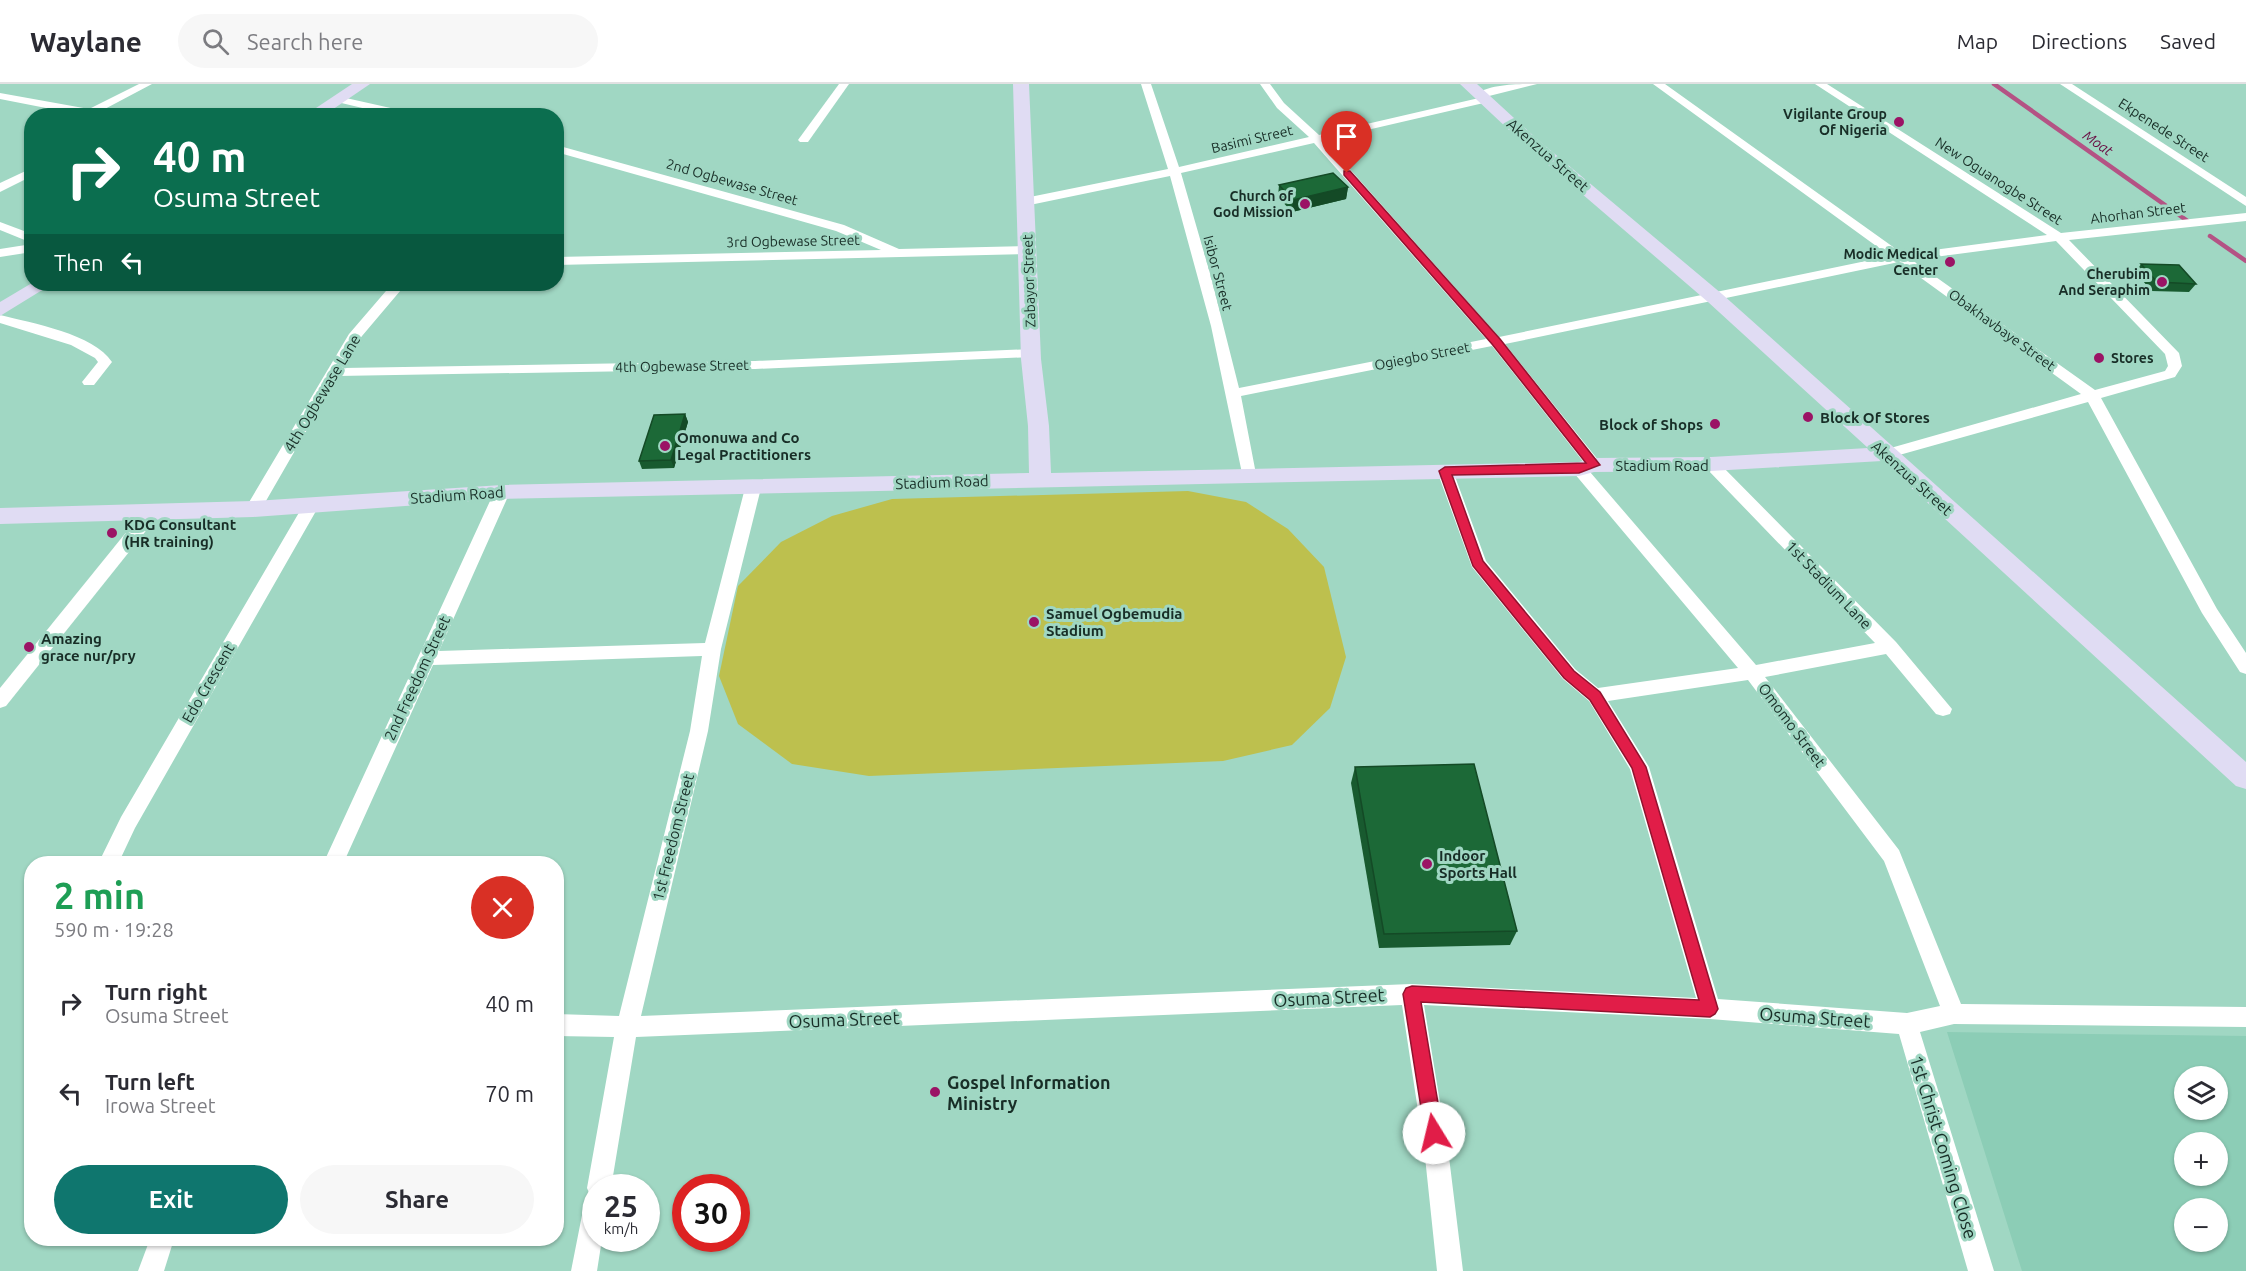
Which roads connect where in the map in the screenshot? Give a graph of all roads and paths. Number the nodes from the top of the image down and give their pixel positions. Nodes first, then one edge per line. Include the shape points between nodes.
1 (147, 84) edge
2 (362, 84) edge
3 (844, 84) edge
4 (1021, 84) edge
5 (1146, 84) edge
6 (1265, 84) edge
7 (1532, 84) edge
8 (1658, 84) edge
9 (1820, 84) edge
10 (2065, 84) edge
11 (338, 91) edge
12 (1478, 93) edge
13 (0, 96) edge
14 (74, 108) edge
15 (99, 108) edge
16 (311, 108) edge
17 (389, 108) edge
18 (1317, 139) junction
19 (804, 140) dead end
20 (564, 150) edge
21 (1176, 171) junction
22 (24, 175) edge
23 (0, 188) edge
24 (1025, 202) junction
25 (2246, 202) edge
26 (2246, 217) edge
27 (0, 226) edge
28 (24, 236) edge
29 (2059, 237) junction
30 (24, 249) edge
31 (1029, 250) junction
32 (0, 253) edge
33 (898, 253) junction
34 (1901, 258) junction
35 (564, 261) edge
36 (24, 280) edge
37 (31, 291) edge
38 (393, 291) edge
39 (0, 295) edge
40 (1715, 298) junction
41 (0, 310) edge
42 (0, 319) edge
43 (1496, 342) junction
44 (1031, 353) junction
45 (334, 372) junction
46 (89, 382) dead end
47 (1234, 393) junction
48 (2092, 395) junction
49 (1885, 454) junction
50 (1712, 465) junction
51 (1586, 467) junction
52 (1445, 471) junction
53 (1248, 474) junction
54 (1041, 478) junction
55 (753, 488) junction
56 (502, 492) junction
57 (312, 504) junction
58 (253, 509) junction
59 (151, 513) junction
60 (0, 516) edge
61 (1890, 648) junction
62 (712, 649) junction
63 (427, 658) junction
64 (2246, 667) edge
65 (1752, 673) junction
66 (1595, 696) junction
67 (0, 701) edge
68 (1943, 709) dead end
69 (2246, 778) edge
70 (112, 856) edge
71 (337, 856) edge
72 (1412, 994) junction
73 (1710, 1009) junction
74 (1954, 1014) junction
75 (2246, 1017) edge
76 (1907, 1024) junction
77 (564, 1025) edge
78 (627, 1027) junction
79 (601, 1174) edge
80 (159, 1246) edge
81 (587, 1252) edge
82 (150, 1271) edge
83 (584, 1271) edge
84 (1450, 1271) edge
85 (1981, 1271) edge

1 - 15 street
2 - 11 street
3 - 19 street
4 - 24 street, Zabayor Street
5 - 21 street, Isibor Street
6 - 18 street, Omomo Street via 1274,102
7 - 12 street, Basimi Street
8 - 34 street, Obakhavbaye Street
9 - 29 street, New Oguanogbe Street
10 - 25 street, Ekpenede Street
11 - 16 street
11 - 17 street
12 - 18 street, Basimi Street
12 - 40 street, Akenzua Street
13 - 14 street
18 - 21 street, Basimi Street
18 - 43 street, Omomo Street
20 - 33 street, 2nd Ogbewase Street via 840,228
21 - 24 street, Basimi Street
21 - 47 street, Isibor Street
22 - 23 street
24 - 31 street, Zabayor Street
26 - 29 street, Ahorhan Street
27 - 28 street
29 - 34 street, Ahorhan Street
29 - 48 street, New Oguanogbe Street via 2174,360 2170,374
30 - 32 street
31 - 33 street, 3rd Ogbewase Street
31 - 44 street, Zabayor Street
33 - 35 street, 3rd Ogbewase Street
34 - 40 street, Ahorhan Street
34 - 48 street, Obakhavbaye Street
36 - 39 street
37 - 41 street
38 - 45 street, 4th Ogbewase Lane via 356,334
40 - 43 street, Ogiegbo Street
40 - 49 street, Akenzua Street
42 - 46 street via 100,353 105,362
43 - 47 street, Ogiegbo Street
43 - 51 street, Omomo Street
44 - 45 street, 4th Ogbewase Street via 756,365
44 - 54 street, Zabayor Street
45 - 58 street, 4th Ogbewase Lane
47 - 53 street, Isibor Street
48 - 49 street, New Oguanogbe Street
48 - 64 street, Obakhavbaye Street via 2211,613
49 - 50 street, Stadium Road
49 - 69 street, Akenzua Street
50 - 51 street, Stadium Road
50 - 61 street, 1st Stadium Lane
51 - 52 street, Stadium Road
51 - 65 street, Omomo Street
52 - 53 street, Stadium Road
52 - 66 street via 1478,563 1569,674
53 - 54 street, Stadium Road
54 - 55 street, Stadium Road
55 - 56 street, Stadium Road
55 - 62 street, 1st Freedom Street
56 - 57 street, Stadium Road
56 - 63 street, 2nd Freedom Street
57 - 58 street, Stadium Road
57 - 70 street, Edo Crescent
58 - 59 street, Stadium Road
59 - 60 street, Stadium Road
59 - 67 street
61 - 65 street
61 - 68 street, 1st Stadium Lane
62 - 63 street
62 - 78 street, 1st Freedom Street via 699,731
63 - 71 street, 2nd Freedom Street
65 - 66 street
65 - 74 street, Omomo Street via 1892,856
66 - 73 street via 1639,767
72 - 73 street, Osuma Street
72 - 78 street, Osuma Street
72 - 84 street
73 - 76 street, Osuma Street
74 - 75 street, Osuma Street
74 - 76 street, Osuma Street
76 - 85 street, 1st Christ Coming Close
77 - 78 street
78 - 79 street, 1st Freedom Street
80 - 82 street
81 - 83 street

